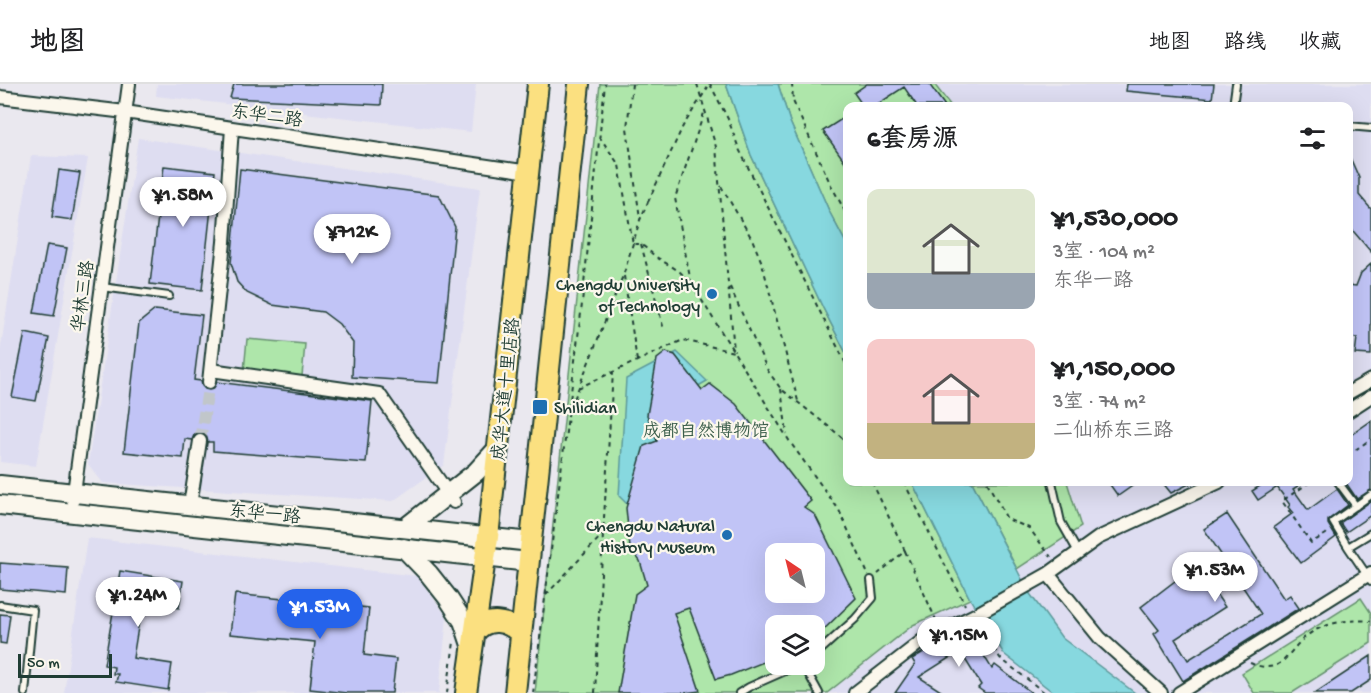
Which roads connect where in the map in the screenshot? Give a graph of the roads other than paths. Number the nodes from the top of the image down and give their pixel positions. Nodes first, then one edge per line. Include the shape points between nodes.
1 (129, 84) edge
2 (538, 84) edge
3 (579, 84) edge
4 (1236, 84) edge
5 (0, 97) edge
6 (1234, 102) edge
7 (125, 112) junction
8 (1353, 126) edge
9 (232, 128) junction
10 (1371, 128) edge
11 (529, 172) junction
12 (102, 287) junction
13 (170, 296) dead end
14 (1371, 380) edge
15 (1353, 390) edge
16 (1371, 396) edge
17 (1353, 408) edge
18 (200, 441) tunnel mouth
19 (498, 448) junction
20 (0, 485) edge
21 (1053, 486) edge
22 (1210, 486) edge
23 (1341, 486) edge
24 (74, 493) junction
25 (1371, 495) edge
26 (451, 498) junction
27 (0, 505) edge
28 (190, 505) junction
29 (1356, 506) junction
30 (71, 513) junction
31 (405, 528) junction
32 (1371, 532) edge
33 (488, 537) junction
34 (531, 542) junction
35 (1348, 547) junction
36 (404, 548) junction
37 (1078, 552) junction
38 (486, 557) junction
39 (528, 562) junction
40 (1053, 570) junction
41 (1370, 576) edge
42 (871, 580) road end
43 (0, 606) edge
44 (521, 635) junction
45 (473, 641) junction
46 (825, 646) edge
47 (777, 675) edge
48 (808, 675) edge
49 (26, 693) edge
50 (466, 693) edge
51 (515, 693) edge
52 (739, 693) edge
53 (819, 693) edge
54 (855, 693) edge
55 (1161, 693) edge
56 (1179, 693) edge

1 - 7 street, 华林三路
2 - 11 main road, 成华大道十里店路
3 - 34 main road
4 - 6 lane
5 - 7 street, 东华二路
7 - 9 street, 东华二路
7 - 12 street, 华林三路
8 - 10 lane
9 - 11 street, 东华二路
9 - 26 street via 210,376 379,394
11 - 19 main road, 成华大道十里店路
12 - 13 lane
12 - 24 street, 华林三路
14 - 15 street
16 - 17 street
18 - 28 street
19 - 26 street
19 - 33 main road, 成华大道十里店路
20 - 24 street, 东华一路
21 - 37 lane via 1060,522
22 - 37 street via 1098,538
23 - 29 lane
24 - 28 street, 东华一路
24 - 30 street, 华林三路
25 - 29 lane
26 - 31 street
27 - 30 street, 东华一路
28 - 31 street, 东华一路
29 - 35 lane via 1333,522
30 - 36 street, 东华一路
31 - 33 street, 东华一路
32 - 35 lane
33 - 34 street, 东华一路
33 - 38 main road, 成华大道十里店路
34 - 39 main road
35 - 41 lane
36 - 38 street, 东华一路
36 - 45 street via 464,621
37 - 40 street
38 - 39 street, 东华一路
38 - 45 main road, 成华大道十里店路
39 - 44 main road
40 - 54 street via 974,617 922,641
40 - 55 street via 1101,638
41 - 56 street
42 - 46 lane via 873,598
43 - 49 lane via 33,610
44 - 45 main road via 506,623 490,622 479,627
44 - 51 main road
45 - 50 main road, 成华大道十里店路
47 - 52 lane
48 - 53 lane

